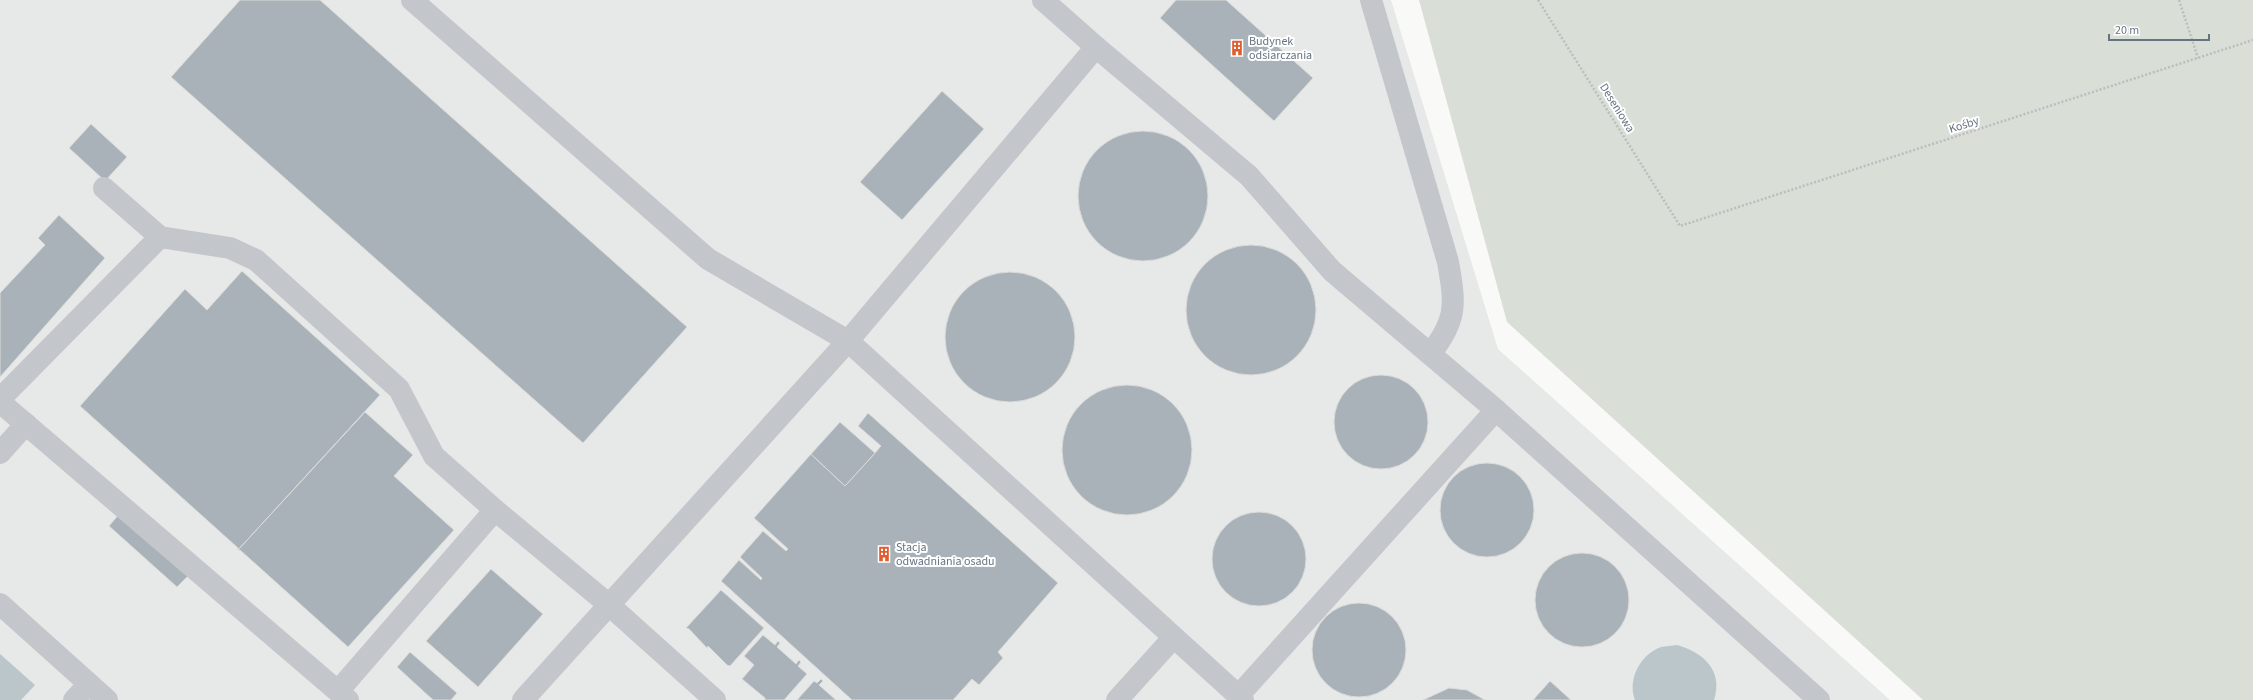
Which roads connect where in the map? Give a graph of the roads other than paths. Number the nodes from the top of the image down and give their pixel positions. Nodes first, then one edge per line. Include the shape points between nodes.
1 (412, 0) edge
2 (1043, 0) edge
3 (1371, 0) edge
4 (1096, 48) junction
5 (104, 188) dead end
6 (160, 237) junction
7 (848, 342) junction
8 (1430, 354) junction
9 (0, 399) edge
10 (0, 402) edge
11 (1496, 410) junction
12 (26, 424) junction
13 (0, 452) edge
14 (494, 510) junction
15 (0, 604) edge
16 (608, 604) junction
17 (1173, 638) junction
18 (89, 684) junction
19 (344, 695) edge
20 (1241, 698) edge
21 (74, 700) edge
22 (107, 700) edge
23 (523, 700) edge
24 (715, 700) edge
25 (1117, 700) edge
26 (1819, 700) edge

1 - 7 lane via 708,259
2 - 4 lane
3 - 8 lane via 1448,262 1454,298 1445,335
4 - 7 lane
4 - 8 lane via 1249,176 1332,271
5 - 6 lane
6 - 9 lane
6 - 14 lane via 230,248 256,260 399,389 434,456
7 - 16 lane
7 - 17 lane
8 - 11 lane
10 - 12 lane
11 - 20 lane
11 - 26 lane
12 - 13 lane
12 - 19 lane
14 - 16 lane
14 - 19 lane
15 - 18 lane
16 - 23 lane
16 - 24 lane
17 - 20 lane
17 - 25 lane
18 - 21 lane
18 - 22 lane

